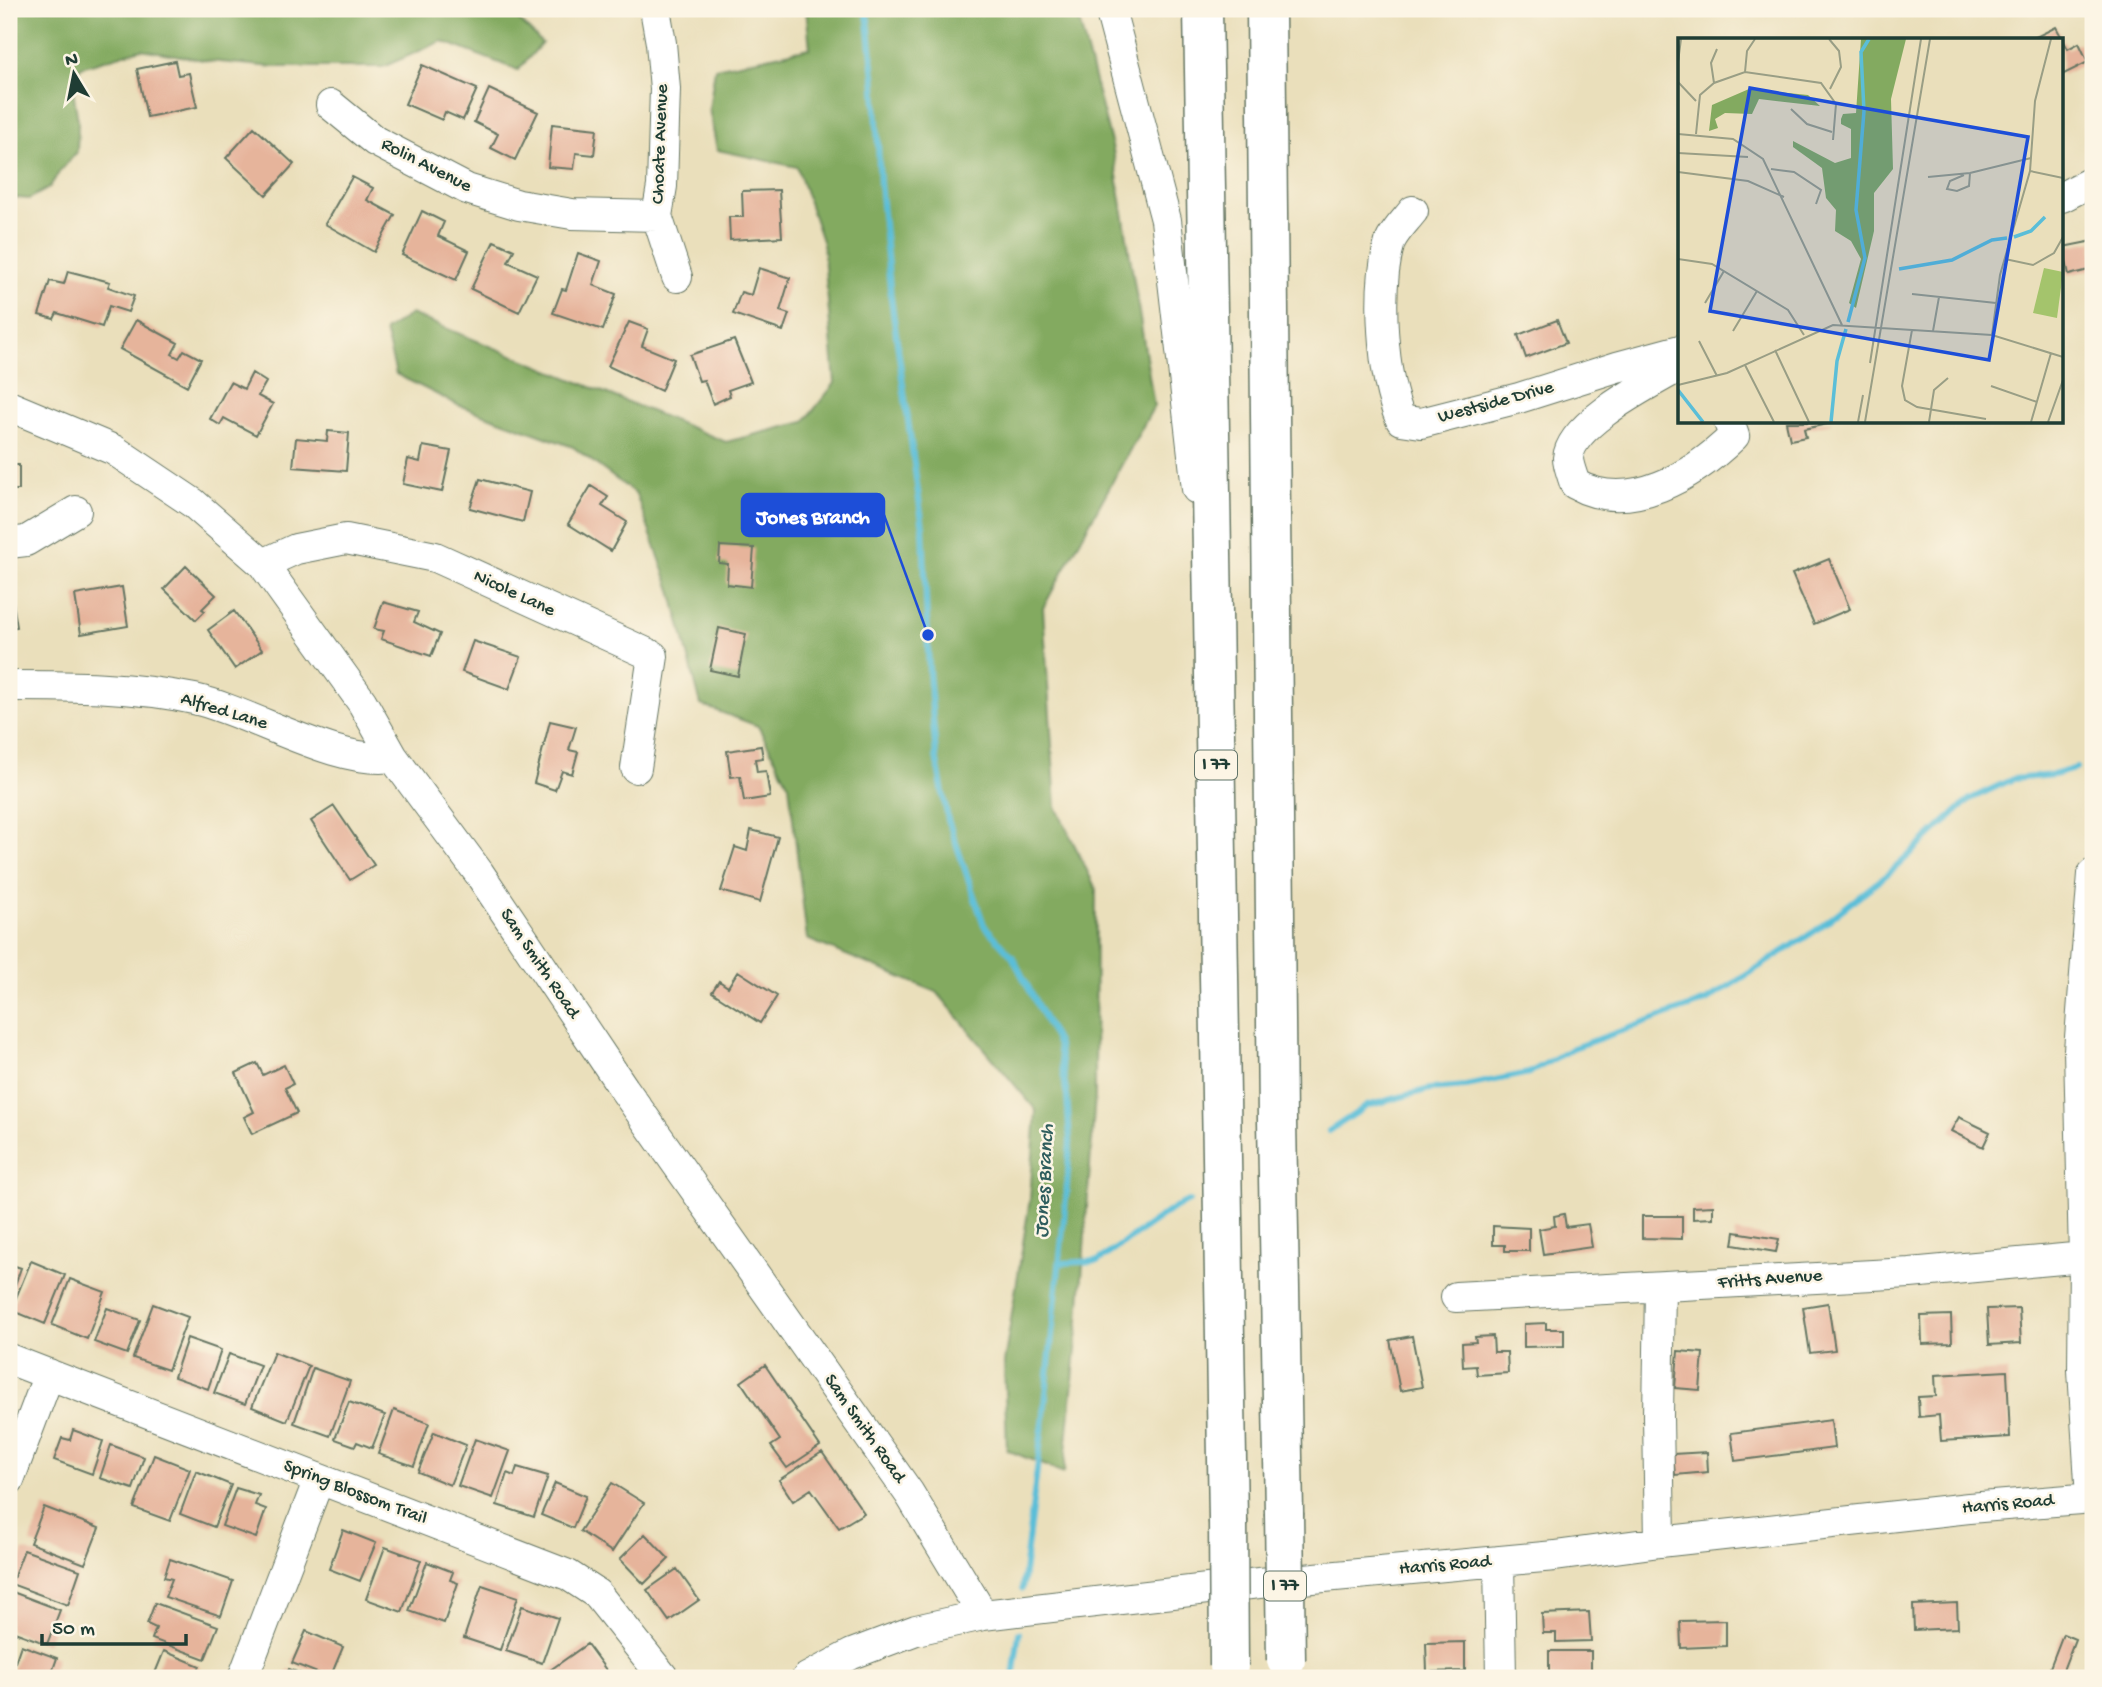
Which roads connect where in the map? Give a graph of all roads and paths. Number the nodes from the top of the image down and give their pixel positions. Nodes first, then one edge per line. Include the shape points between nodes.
1 (655, 9) edge
2 (1110, 9) edge
3 (1203, 9) edge
4 (1266, 9) edge
5 (331, 105) dead end
6 (2093, 181) edge
7 (2064, 196) edge
8 (1413, 211) dead end
9 (657, 216) junction
10 (677, 278) dead end
11 (1678, 351) edge
12 (1678, 367) edge
13 (9, 406) edge
14 (1730, 424) edge
15 (76, 511) dead end
16 (9, 543) edge
17 (263, 564) junction
18 (1213, 573) junction
19 (9, 686) edge
20 (393, 757) junction
21 (636, 768) dead end
22 (2093, 874) edge
23 (2091, 924) edge
24 (2084, 1257) junction
25 (1660, 1287) junction
26 (1456, 1297) dead end
27 (9, 1359) edge
28 (49, 1374) junction
29 (319, 1479) junction
30 (9, 1480) edge
31 (2092, 1498) edge
32 (1660, 1542) junction
33 (1499, 1561) junction
34 (983, 1615) junction
35 (1286, 1669) edge
36 (1229, 1672) edge
37 (243, 1678) edge
38 (664, 1678) edge
39 (807, 1678) edge
40 (1501, 1678) edge

1 - 9 street, Choate Avenue via 665,89
2 - 18 street via 1166,220 1195,479
3 - 18 highway, I 77
4 - 35 highway, I 77, bridge
5 - 9 street, Rolin Avenue via 375,141 467,189 519,205 572,214
6 - 7 street
8 - 11 street, Westside Drive via 1391,240 1383,290 1387,376 1401,420 1421,423
9 - 10 street, Choate Avenue
12 - 14 street via 1585,426 1568,458 1575,484 1587,491 1620,496 1654,489 1694,471 1723,447 1734,436
13 - 17 street, Sam Smith Road via 114,450 193,503
15 - 16 street via 26,541
17 - 20 street, Sam Smith Road via 362,702
17 - 21 street, Nicole Lane via 296,549 346,539 435,557 653,656
18 - 36 highway, I 77, bridge
19 - 20 street, Alfred Lane via 106,686 196,699 337,751
20 - 34 street, Sam Smith Road via 479,873 624,1089 909,1493
22 - 23 street
23 - 24 street via 2079,1050
24 - 25 street, Fritts Avenue via 1910,1273
24 - 31 street via 2083,1370
25 - 26 street, Fritts Avenue
25 - 32 street
27 - 28 street, Spring Blossom Trail
28 - 29 street, Spring Blossom Trail
28 - 30 street
29 - 37 street
29 - 38 street, Spring Blossom Trail via 568,1575 597,1594
31 - 32 street, Harris Road via 1969,1507
32 - 33 street, Harris Road
33 - 34 street, Harris Road
33 - 40 street
34 - 39 street, Harris Road via 916,1630 852,1654

